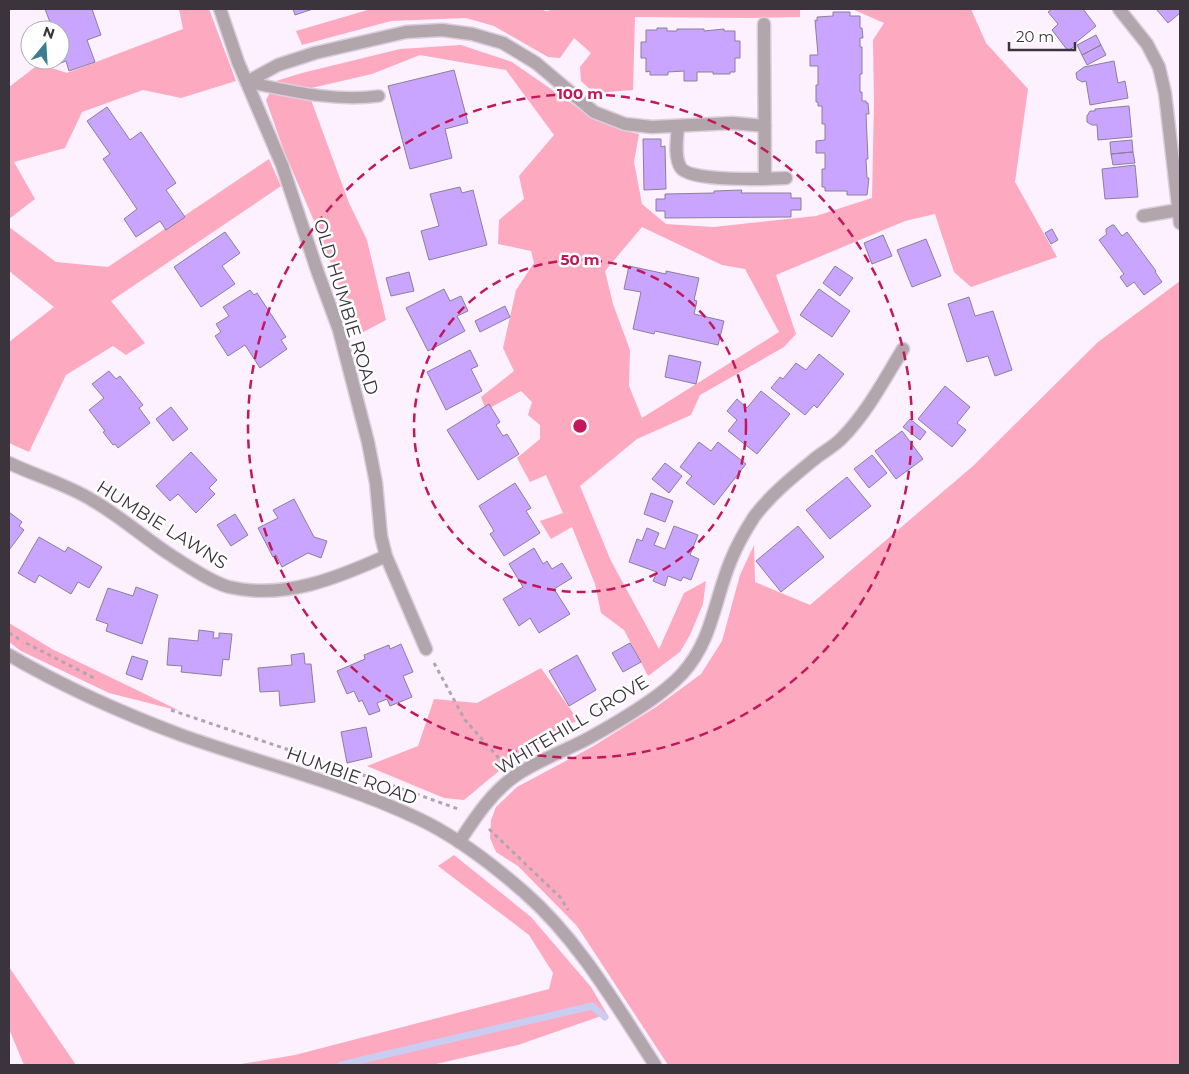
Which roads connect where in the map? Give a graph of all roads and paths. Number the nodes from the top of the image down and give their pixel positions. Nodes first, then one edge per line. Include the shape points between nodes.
1 (220, 9) edge
2 (1119, 9) edge
3 (764, 24) dead end
4 (247, 82) junction
5 (378, 96) dead end
6 (678, 126) junction
7 (765, 126) junction
8 (786, 178) dead end
9 (765, 179) junction
10 (1178, 210) junction
11 (1143, 216) dead end
12 (1180, 223) edge
13 (903, 349) dead end
14 (9, 463) edge
15 (386, 556) junction
16 (426, 649) joint
17 (9, 655) edge
18 (515, 776) junction
19 (459, 842) junction
20 (655, 1065) edge

1 - 4 street, OLD HUMBIE ROAD
2 - 10 street via 1147,44 1159,67 1165,93
3 - 7 street
4 - 5 lane via 332,98
4 - 6 street via 278,65 315,54 406,32 442,30 502,43 536,64 594,112 624,124
4 - 15 street, OLD HUMBIE ROAD via 282,166 339,330 368,442
6 - 7 street
6 - 9 street via 678,158 681,169 688,174 702,178
7 - 9 street
8 - 9 street
10 - 11 street
10 - 12 street
13 - 18 street, WHITEHILL GROVE via 850,430 776,493 755,516 730,561 708,635 682,674 627,715
14 - 15 street, HUMBIE LAWNS via 92,500 198,572 227,586 256,591 311,585
15 - 16 street, OLD HUMBIE ROAD
16 - 18 path via 465,720
17 - 19 street, HUMBIE ROAD via 76,692 142,720 352,791 418,818
18 - 19 street, WHITEHILL GROVE via 491,797
19 - 20 street, HUMBIE ROAD via 526,893 559,929 610,995

